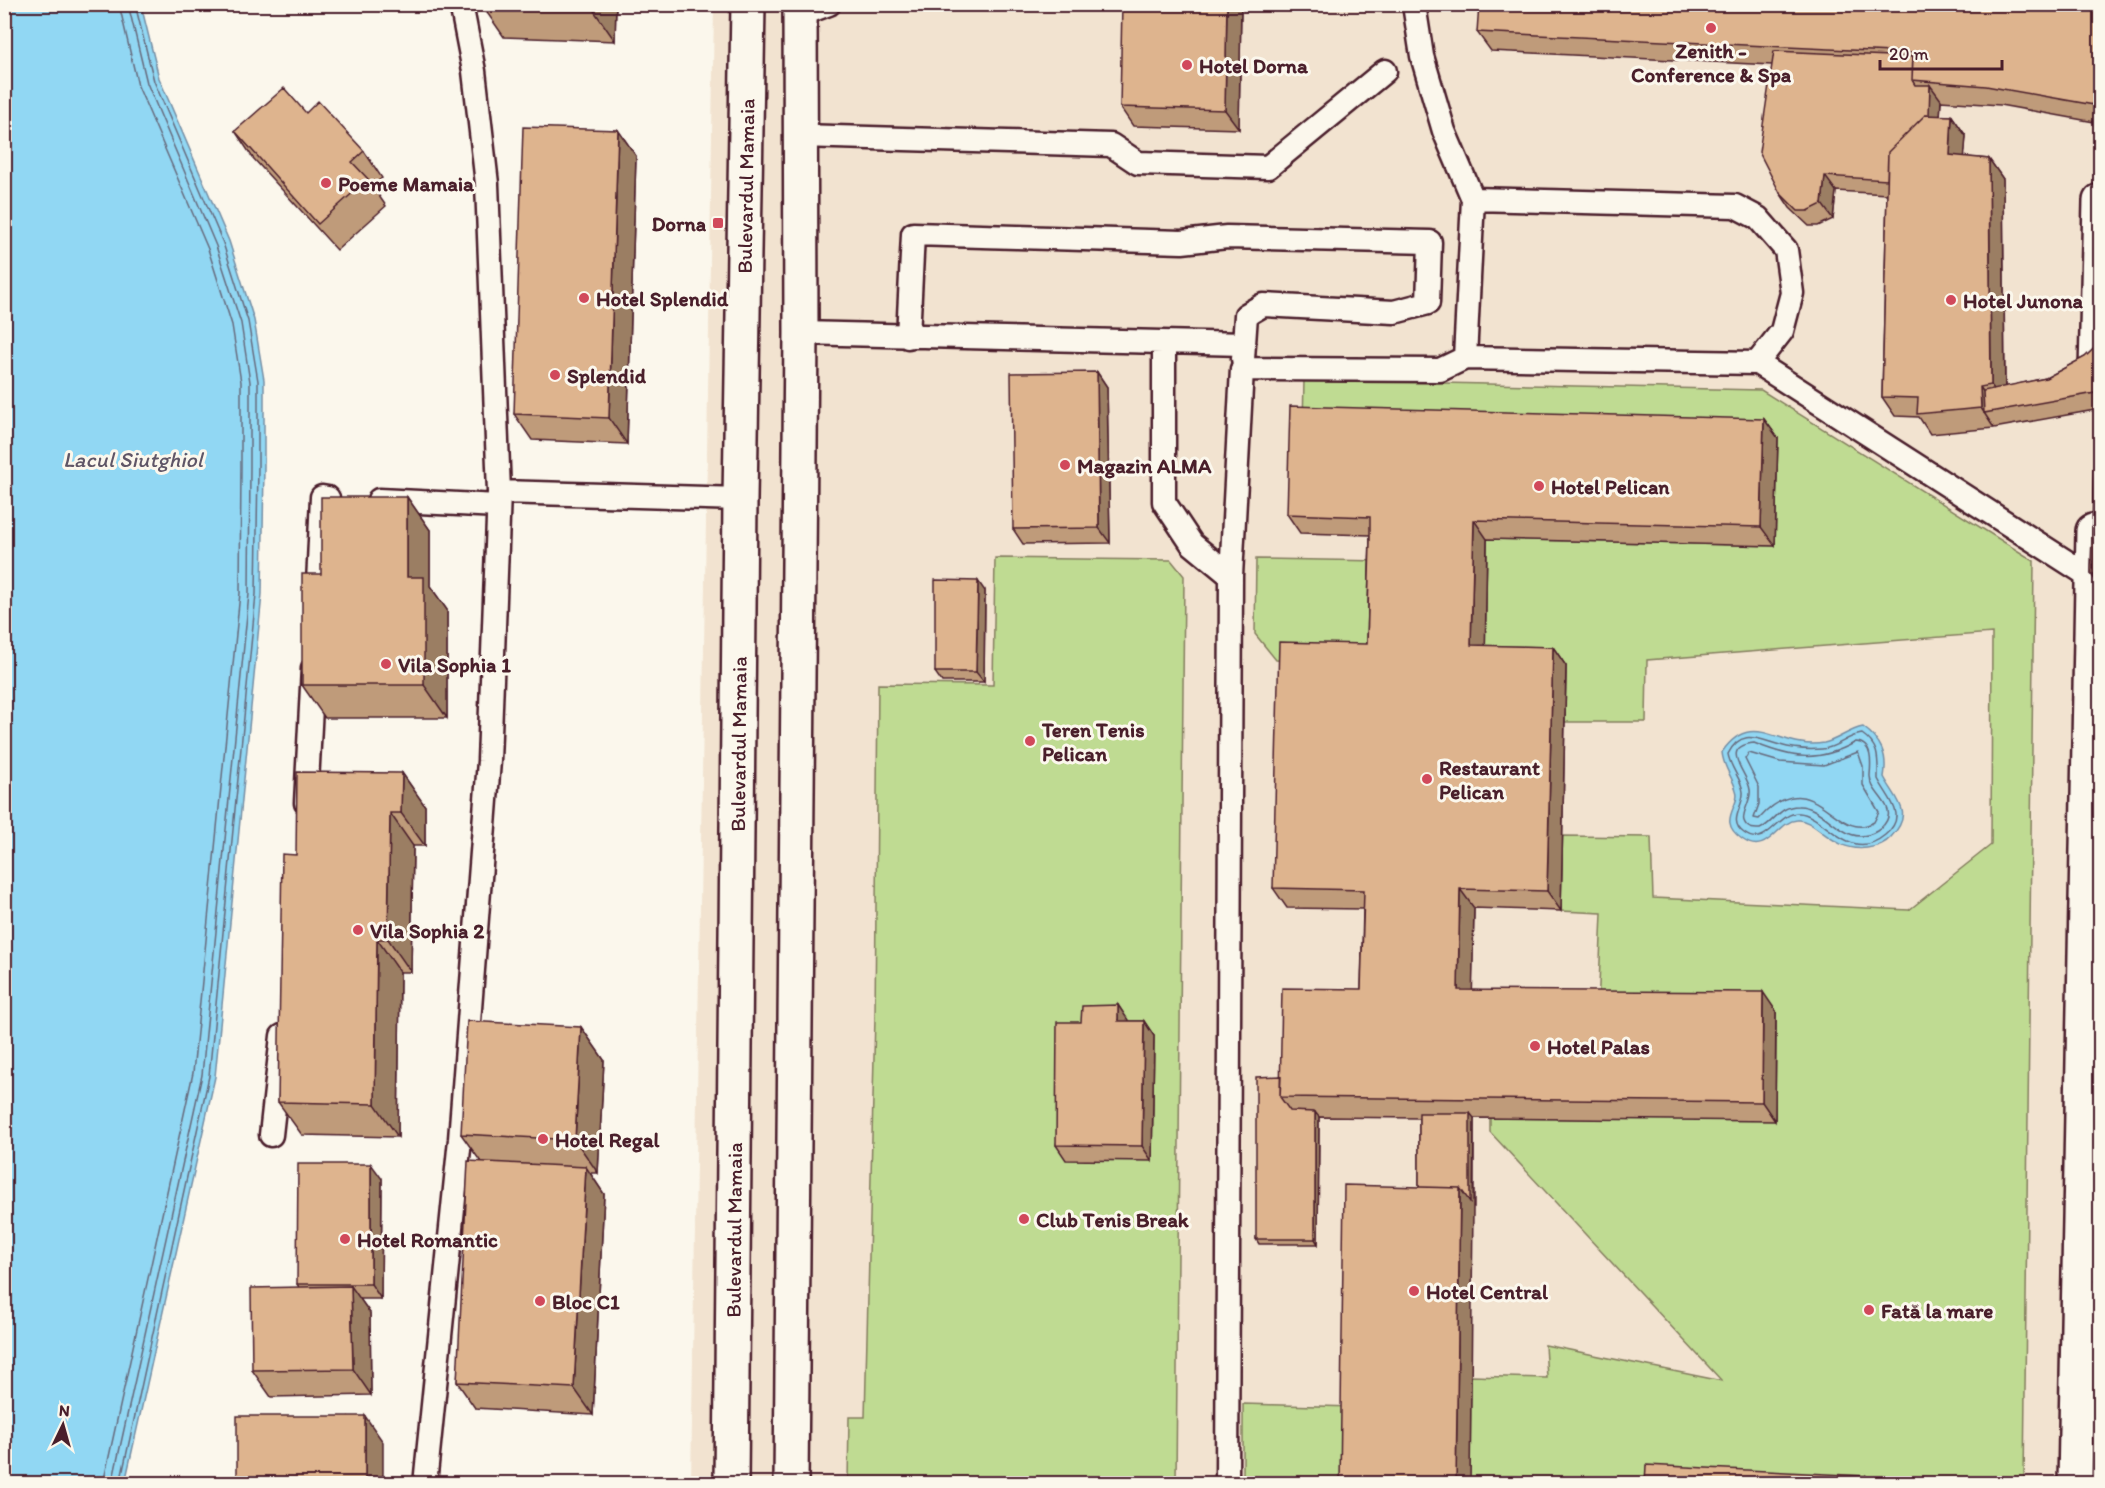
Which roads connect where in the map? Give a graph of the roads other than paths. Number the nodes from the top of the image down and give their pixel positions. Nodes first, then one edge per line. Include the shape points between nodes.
1 (461, 4) edge
2 (748, 4) edge
3 (1416, 4) edge
4 (810, 8) edge
5 (1385, 70) dead end
6 (800, 136) junction
7 (1473, 199) junction
8 (2100, 201) edge
9 (801, 333) junction
10 (908, 337) junction
11 (1164, 344) junction
12 (1244, 344) junction
13 (1465, 358) junction
14 (1757, 363) junction
15 (1242, 369) junction
16 (2096, 372) edge
17 (740, 498) junction
18 (499, 499) junction
19 (2093, 500) edge
20 (1231, 576) junction
21 (2092, 578) junction
22 (316, 625) edge
23 (314, 648) edge
24 (305, 822) edge
25 (284, 1019) edge
26 (272, 1136) dead end
27 (425, 1484) edge
28 (731, 1484) edge
29 (791, 1484) edge
30 (1227, 1484) edge
31 (2075, 1484) edge

1 - 18 lane via 488,184
2 - 17 main road, Bulevardul Mamaia
3 - 7 lane via 1422,56 1441,120
4 - 6 main road
5 - 6 lane via 1268,167 1138,163 1111,145
6 - 9 main road
7 - 13 lane
7 - 14 lane via 1735,206 1758,218 1786,250 1792,293 1782,331
8 - 16 main road
9 - 10 lane
9 - 29 main road
10 - 11 lane
10 - 12 lane via 913,234 1182,242 1227,237 1430,242 1428,303 1394,312 1263,305 1246,315
11 - 12 lane
11 - 20 lane via 1164,502 1192,544
12 - 15 lane
13 - 14 lane
13 - 15 lane via 1440,370
14 - 21 lane
15 - 20 lane
17 - 18 lane
17 - 28 main road, Bulevardul Mamaia
18 - 22 lane via 322,497
18 - 27 lane via 489,761 460,1139
19 - 21 main road
20 - 30 lane
21 - 31 main road
23 - 24 lane
25 - 26 lane

